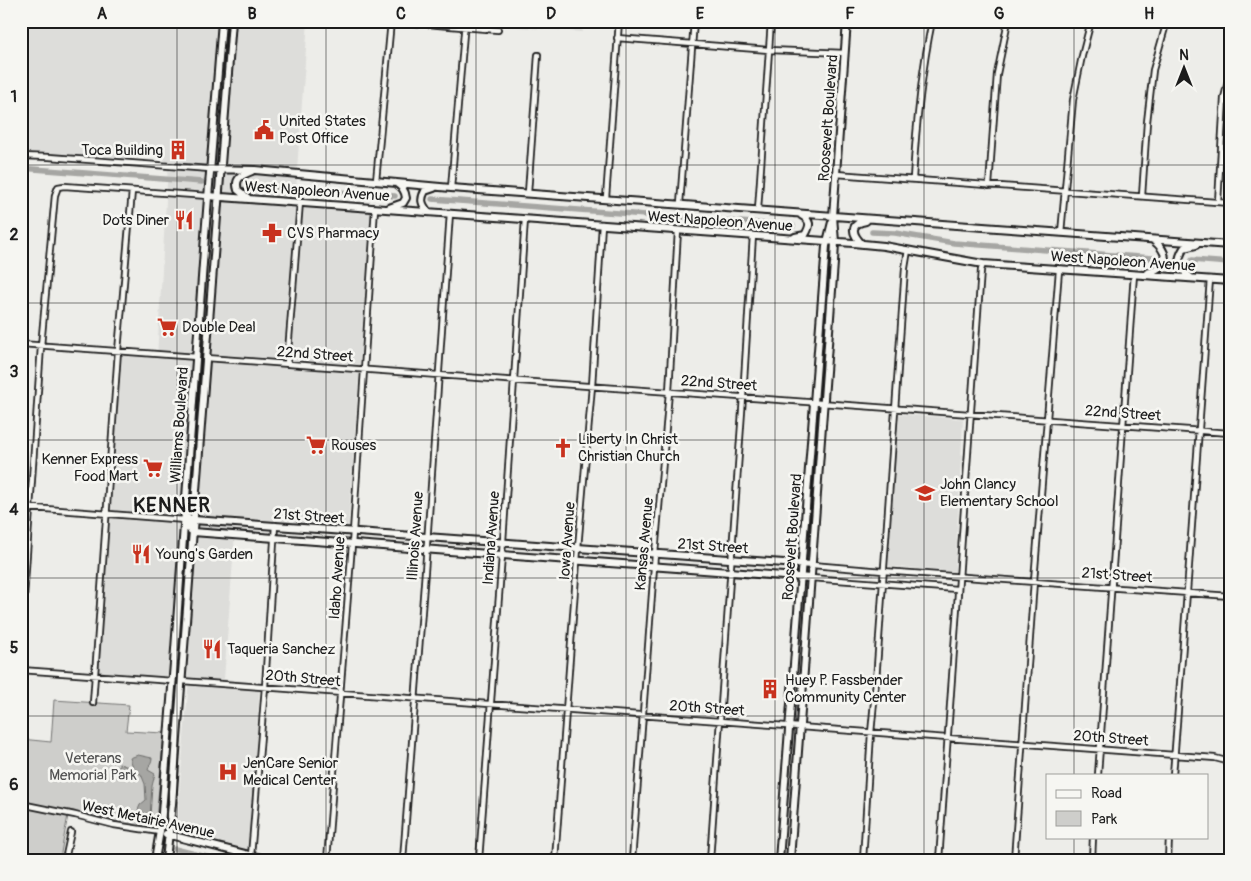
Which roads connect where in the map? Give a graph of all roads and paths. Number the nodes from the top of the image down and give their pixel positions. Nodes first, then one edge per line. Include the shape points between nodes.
1 (222, 21) edge
2 (226, 21) edge
3 (232, 21) edge
4 (390, 21) edge
5 (619, 21) edge
6 (694, 21) edge
7 (771, 21) edge
8 (847, 21) edge
9 (932, 21) edge
10 (1008, 21) edge
11 (1092, 21) edge
12 (1167, 21) edge
13 (465, 24) edge
14 (498, 30) dead end
15 (231, 33) junction
16 (618, 38) junction
17 (692, 44) junction
18 (769, 50) junction
19 (845, 54) junction
20 (538, 55) dead end
21 (1230, 73) edge
22 (21, 156) edge
23 (210, 169) junction
24 (220, 169) junction
25 (255, 170) junction
26 (836, 174) junction
27 (913, 180) junction
28 (376, 181) junction
29 (394, 182) junction
30 (440, 186) junction
31 (989, 186) junction
32 (451, 188) junction
33 (132, 191) junction
34 (1065, 191) junction
35 (528, 193) junction
36 (208, 196) junction
37 (218, 196) junction
38 (1142, 196) junction
39 (606, 198) junction
40 (250, 199) junction
41 (300, 202) junction
42 (1218, 202) junction
43 (1230, 203) edge
44 (680, 204) junction
45 (375, 208) junction
46 (386, 209) junction
47 (758, 210) junction
48 (428, 212) junction
49 (450, 213) junction
50 (800, 214) junction
51 (833, 216) junction
52 (525, 219) junction
53 (875, 219) junction
54 (602, 224) junction
55 (678, 230) junction
56 (1061, 233) junction
57 (753, 235) junction
58 (789, 238) junction
59 (1153, 240) junction
60 (826, 241) junction
61 (835, 242) junction
62 (1202, 243) junction
63 (862, 244) junction
64 (1230, 245) edge
65 (908, 250) junction
66 (983, 264) junction
67 (1058, 270) junction
68 (1134, 274) junction
69 (1141, 274) junction
70 (1191, 278) junction
71 (1210, 279) junction
72 (1230, 281) edge
73 (21, 344) edge
74 (42, 346) junction
75 (118, 351) junction
76 (197, 357) junction
77 (206, 358) junction
78 (287, 364) junction
79 (364, 370) junction
80 (205, 375) junction
81 (439, 375) junction
82 (514, 381) junction
83 (592, 386) junction
84 (669, 392) junction
85 (743, 397) junction
86 (814, 403) junction
87 (824, 404) junction
88 (895, 409) junction
89 (970, 414) junction
90 (1046, 420) junction
91 (1122, 426) junction
92 (1199, 431) junction
93 (1230, 433) edge
94 (186, 500) junction
95 (21, 507) edge
96 (31, 508) junction
97 (105, 513) junction
98 (185, 520) junction
99 (194, 520) junction
100 (275, 525) junction
101 (193, 532) junction
102 (353, 532) junction
103 (428, 537) junction
104 (274, 538) junction
105 (503, 543) junction
106 (352, 545) junction
107 (578, 548) junction
108 (427, 550) junction
109 (655, 554) junction
110 (502, 556) junction
111 (731, 560) junction
112 (578, 562) junction
113 (802, 564) junction
114 (812, 565) junction
115 (654, 567) junction
116 (883, 571) junction
117 (730, 572) junction
118 (958, 576) junction
119 (802, 577) junction
120 (811, 578) junction
121 (1034, 581) junction
122 (882, 583) junction
123 (1112, 587) junction
124 (957, 589) junction
125 (1188, 592) junction
126 (1230, 596) edge
127 (21, 642) edge
128 (174, 663) junction
129 (21, 670) edge
130 (95, 676) junction
131 (173, 681) junction
132 (182, 681) junction
133 (265, 687) junction
134 (340, 693) junction
135 (416, 699) junction
136 (93, 703) dead end
137 (491, 705) junction
138 (180, 708) junction
139 (566, 710) junction
140 (643, 716) junction
141 (719, 722) junction
142 (790, 727) junction
143 (800, 728) junction
144 (871, 733) junction
145 (948, 738) junction
146 (1022, 745) junction
147 (1099, 750) junction
148 (1174, 755) junction
149 (1230, 762) edge
150 (1098, 774) edge
151 (1173, 774) edge
152 (21, 804) edge
153 (71, 832) dead end
154 (160, 832) junction
155 (169, 834) junction
156 (1093, 838) edge
157 (1169, 838) edge
158 (158, 848) junction
159 (251, 856) junction
160 (65, 860) edge
161 (155, 860) edge
162 (166, 860) edge
163 (269, 860) edge
164 (327, 860) edge
165 (403, 860) edge
166 (479, 860) edge
167 (556, 860) edge
168 (632, 860) edge
169 (710, 860) edge
170 (780, 860) edge
171 (790, 860) edge
172 (863, 860) edge
173 (939, 860) edge
174 (1014, 860) edge
175 (1092, 860) edge
176 (1168, 860) edge

1 - 23 main road, Williams Boulevard
2 - 15 main road
3 - 15 main road, Williams Boulevard
4 - 13 street
4 - 28 street
5 - 16 street
6 - 17 street
7 - 18 street
8 - 19 main road, Roosevelt Boulevard
9 - 27 street via 917,116
10 - 31 street via 997,74
11 - 34 street via 1073,100
12 - 38 street via 1153,70
13 - 14 street
13 - 32 street
15 - 24 main road, Williams Boulevard
16 - 17 street
16 - 39 street
17 - 18 street
17 - 44 street
18 - 19 street
18 - 47 street
19 - 26 main road, Roosevelt Boulevard
20 - 35 street
21 - 42 street via 1224,98
22 - 23 street
23 - 24 main road, West Napoleon Avenue
23 - 36 main road, Williams Boulevard
24 - 25 main road, West Napoleon Avenue
24 - 37 main road, Williams Boulevard
25 - 28 main road, West Napoleon Avenue
25 - 40 main road via 242,175 237,182 238,190
26 - 27 street
26 - 51 main road, Roosevelt Boulevard
27 - 31 street
28 - 29 main road, West Napoleon Avenue
29 - 30 main road, West Napoleon Avenue
29 - 46 main road via 402,187 406,198 403,204
30 - 32 main road, West Napoleon Avenue
30 - 48 main road via 424,191 421,200
31 - 34 street
32 - 35 main road, West Napoleon Avenue
33 - 36 street
33 - 74 street via 58,187 54,197
33 - 75 street
34 - 38 street
34 - 56 street
35 - 39 main road, West Napoleon Avenue
36 - 37 main road, West Napoleon Avenue
36 - 76 main road, Williams Boulevard
37 - 40 main road, West Napoleon Avenue
37 - 77 main road, Williams Boulevard
38 - 42 street
39 - 44 main road, West Napoleon Avenue
40 - 41 main road, West Napoleon Avenue
41 - 45 main road, West Napoleon Avenue
41 - 78 street
42 - 43 street
44 - 47 main road, West Napoleon Avenue
45 - 46 main road, West Napoleon Avenue
45 - 79 street, Idaho Avenue
46 - 48 main road, West Napoleon Avenue
47 - 50 main road, West Napoleon Avenue
48 - 49 main road, West Napoleon Avenue
49 - 52 main road, West Napoleon Avenue
49 - 81 street, Illinois Avenue
50 - 51 main road, West Napoleon Avenue
50 - 58 main road via 806,218 809,228 805,235
51 - 53 main road, West Napoleon Avenue
51 - 60 main road, Roosevelt Boulevard
51 - 61 main road, Roosevelt Boulevard
52 - 54 main road, West Napoleon Avenue
52 - 82 street, Indiana Avenue
53 - 56 main road, West Napoleon Avenue
53 - 63 main road via 860,222 854,228 855,237
54 - 55 main road, West Napoleon Avenue
54 - 83 street, Iowa Avenue
55 - 57 main road, West Napoleon Avenue
55 - 84 street, Kansas Avenue
56 - 59 main road, West Napoleon Avenue
57 - 58 main road, West Napoleon Avenue
57 - 85 street
58 - 60 main road, West Napoleon Avenue
59 - 62 main road, West Napoleon Avenue
59 - 69 main road via 1162,246 1162,265 1157,270
60 - 61 main road, West Napoleon Avenue
60 - 86 main road, Roosevelt Boulevard
61 - 63 main road, West Napoleon Avenue
61 - 87 main road, Roosevelt Boulevard
62 - 64 main road, West Napoleon Avenue
62 - 70 main road via 1184,248 1180,255 1181,268
63 - 65 main road, West Napoleon Avenue
65 - 66 main road, West Napoleon Avenue
65 - 88 street
66 - 67 main road, West Napoleon Avenue
66 - 89 street
67 - 68 main road, West Napoleon Avenue
67 - 90 street
68 - 69 main road, West Napoleon Avenue
68 - 91 street
69 - 70 main road, West Napoleon Avenue
70 - 71 main road, West Napoleon Avenue
71 - 72 main road, West Napoleon Avenue
71 - 92 street
73 - 74 street
74 - 75 street
74 - 96 street
75 - 76 street
75 - 97 street
76 - 80 main road
76 - 94 main road, Williams Boulevard
77 - 78 street, 22nd Street
77 - 80 main road, Williams Boulevard
78 - 79 street, 22nd Street
79 - 81 street, 22nd Street
79 - 102 street, Idaho Avenue
80 - 99 main road, Williams Boulevard
81 - 82 street, 22nd Street
81 - 103 street, Illinois Avenue
82 - 83 street, 22nd Street
82 - 105 street, Indiana Avenue
83 - 84 street, 22nd Street
83 - 107 street, Iowa Avenue
84 - 85 street, 22nd Street
84 - 109 street, Kansas Avenue
85 - 86 street, 22nd Street
85 - 111 street
86 - 87 street, 22nd Street
86 - 113 main road, Roosevelt Boulevard
87 - 88 street, 22nd Street
87 - 114 main road, Roosevelt Boulevard
88 - 89 street, 22nd Street
88 - 116 street
89 - 90 street, 22nd Street
89 - 118 street
90 - 91 street, 22nd Street
90 - 121 street
91 - 92 street, 22nd Street
91 - 123 street
92 - 93 street, 22nd Street
92 - 125 street
94 - 98 main road, Williams Boulevard
94 - 101 main road via 189,529
95 - 96 street
96 - 97 street
96 - 127 street
97 - 98 street
97 - 130 street
98 - 128 main road, Williams Boulevard
99 - 100 main road, 21st Street
99 - 101 main road, Williams Boulevard
100 - 102 main road, 21st Street
100 - 104 street
101 - 104 main road, 21st Street
101 - 132 main road, Williams Boulevard
102 - 103 main road, 21st Street
102 - 106 street, Idaho Avenue
103 - 105 main road, 21st Street
103 - 108 street, Illinois Avenue
104 - 106 main road, 21st Street
104 - 133 street
105 - 107 main road, 21st Street
105 - 110 street, Indiana Avenue
106 - 108 main road, 21st Street
106 - 134 street, Idaho Avenue
107 - 109 main road, 21st Street
107 - 112 street, Iowa Avenue
108 - 110 main road, 21st Street
108 - 135 street, Illinois Avenue
109 - 111 main road, 21st Street
109 - 115 street, Kansas Avenue
110 - 112 main road, 21st Street
110 - 137 street, Indiana Avenue
111 - 113 main road, 21st Street
111 - 117 street
112 - 115 main road, 21st Street
112 - 139 street, Iowa Avenue
113 - 114 main road, 21st Street
113 - 119 main road, Roosevelt Boulevard
114 - 116 street, 21st Street
114 - 120 main road, Roosevelt Boulevard
115 - 117 main road, 21st Street
115 - 140 street, Kansas Avenue
116 - 118 street, 21st Street
116 - 122 street
117 - 119 main road, 21st Street
117 - 141 street
118 - 121 street, 21st Street
118 - 124 street
119 - 120 main road, 21st Street
119 - 142 main road, Roosevelt Boulevard
120 - 122 street, 21st Street
120 - 143 main road, Roosevelt Boulevard
121 - 123 street, 21st Street
121 - 146 street
122 - 124 street, 21st Street
122 - 144 street
123 - 125 street, 21st Street
123 - 147 street
124 - 145 street
125 - 126 street, 21st Street
125 - 148 street
128 - 131 main road, Williams Boulevard
128 - 132 main road via 178,668 178,679
129 - 130 street
130 - 131 street
130 - 136 street
131 - 138 main road
131 - 154 main road, Williams Boulevard
132 - 133 street, 20th Street
132 - 138 main road, Williams Boulevard
133 - 134 street, 20th Street
133 - 159 street
134 - 135 street, 20th Street
134 - 164 street, Idaho Avenue
135 - 137 street, 20th Street
135 - 165 street, Illinois Avenue
137 - 139 street, 20th Street
137 - 166 street, Indiana Avenue
138 - 155 main road, Williams Boulevard
139 - 140 street, 20th Street
139 - 167 street, Iowa Avenue
140 - 141 street, 20th Street
140 - 168 street, Kansas Avenue
141 - 142 street, 20th Street
141 - 169 street
142 - 143 street, 20th Street
142 - 170 main road, Roosevelt Boulevard
143 - 144 street, 20th Street
143 - 171 main road, Roosevelt Boulevard
144 - 145 street, 20th Street
144 - 172 street
145 - 146 street, 20th Street
145 - 173 street
146 - 147 street, 20th Street
146 - 174 street
147 - 148 street, 20th Street
147 - 150 street
148 - 149 street, 20th Street
148 - 151 street
152 - 154 street, West Metairie Avenue via 114,826
153 - 160 street
154 - 155 main road, West Metairie Avenue
154 - 158 main road, Williams Boulevard
155 - 159 main road, West Metairie Avenue
155 - 162 main road, Williams Boulevard
156 - 175 street
157 - 176 street
158 - 161 main road, Williams Boulevard
158 - 162 main road
159 - 163 main road, West Metairie Avenue

